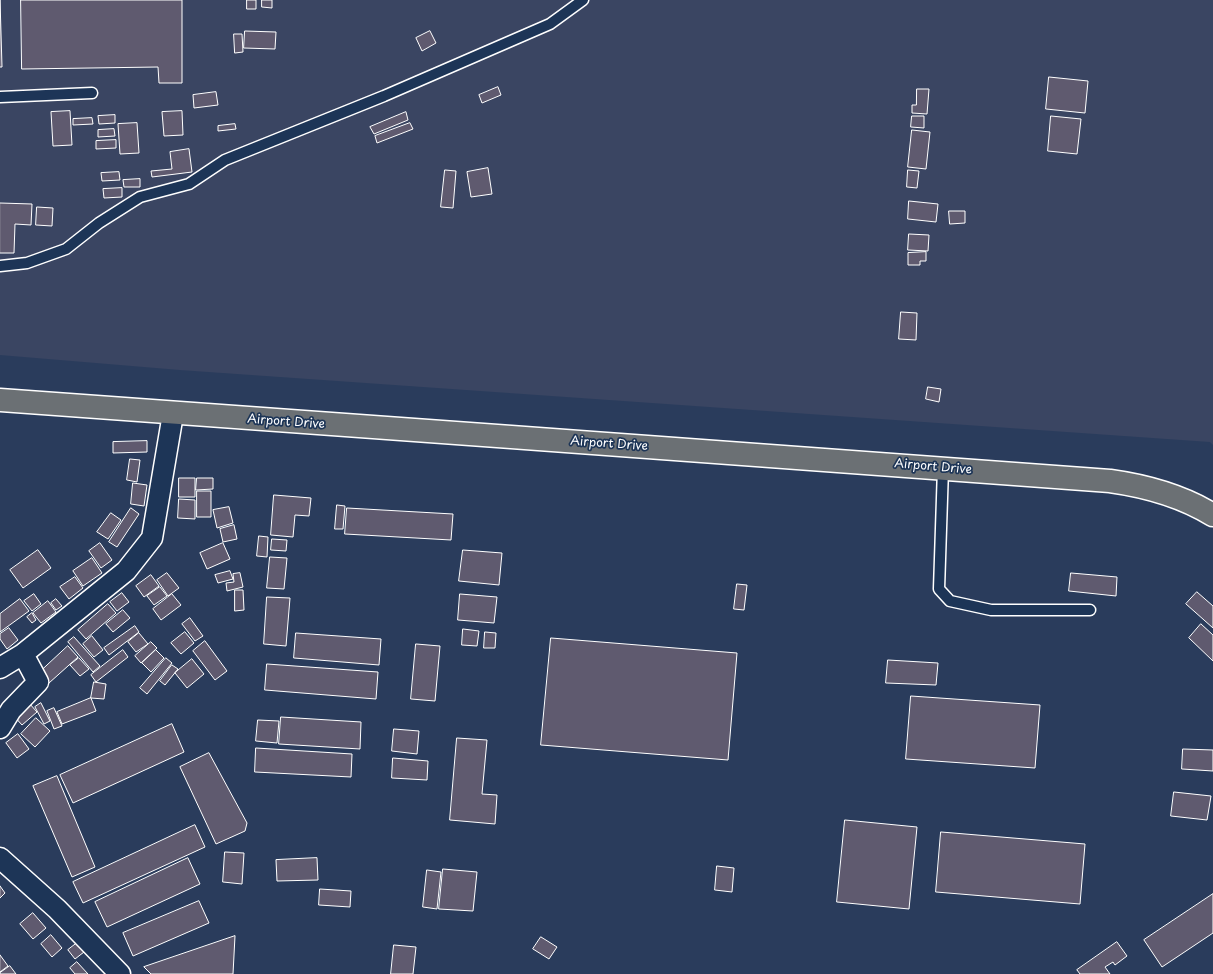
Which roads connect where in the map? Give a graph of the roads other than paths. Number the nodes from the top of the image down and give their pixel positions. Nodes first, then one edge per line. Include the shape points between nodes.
1 (583, 0) edge
2 (92, 93) dead end
3 (0, 97) edge
4 (0, 266) edge
5 (0, 400) edge
6 (173, 414) junction
7 (943, 468) junction
8 (1213, 515) edge
9 (1090, 610) dead end
10 (22, 654) junction
11 (0, 668) edge
12 (0, 728) edge
13 (0, 858) edge
14 (120, 974) edge

1 - 4 lane via 543,27 348,112 225,160 189,184 140,197 66,248 27,263
2 - 3 lane
5 - 6 main road, Airport Drive
6 - 7 main road, Airport Drive
6 - 10 street via 152,538 126,571
7 - 8 main road, Airport Drive via 1137,485 1203,508
7 - 9 lane via 939,589 950,601 991,610
10 - 11 street
10 - 12 street via 38,682 10,710
13 - 14 street via 57,909

